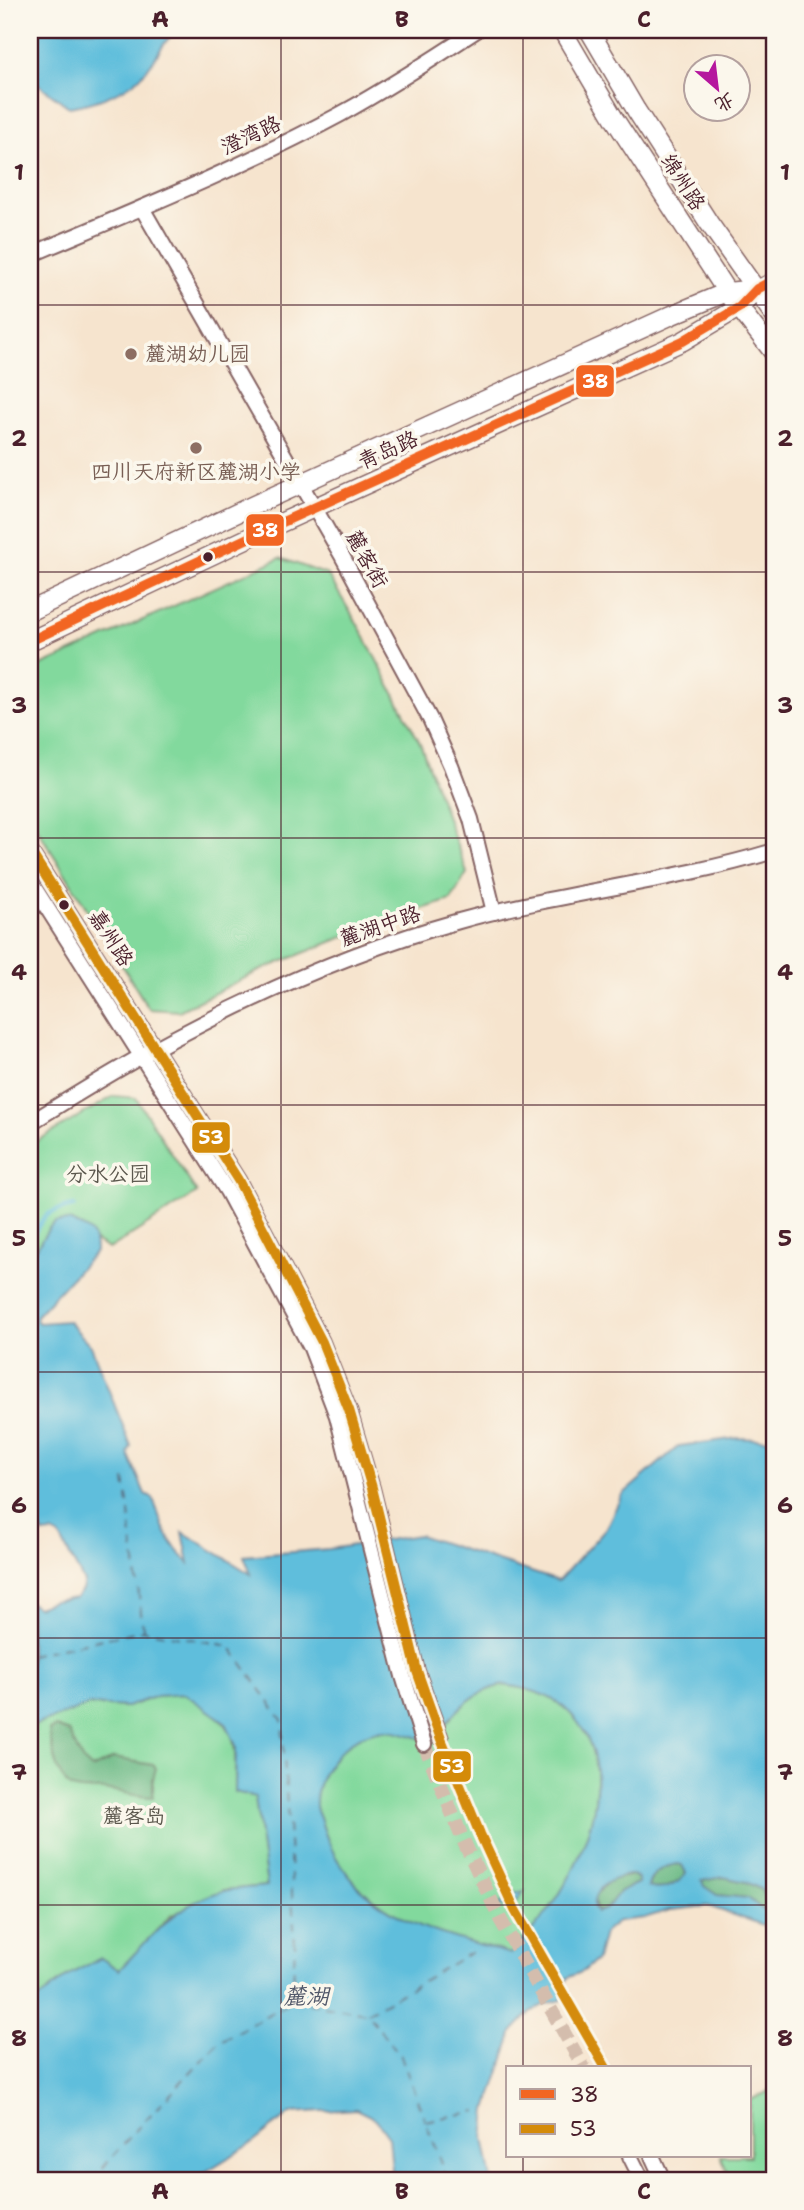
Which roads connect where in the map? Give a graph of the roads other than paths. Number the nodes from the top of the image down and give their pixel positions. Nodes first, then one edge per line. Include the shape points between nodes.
1 (477, 30) edge
2 (562, 30) edge
3 (589, 30) edge
4 (142, 208) junction
5 (30, 255) edge
6 (774, 280) edge
7 (757, 289) junction
8 (727, 292) junction
9 (740, 307) junction
10 (774, 315) edge
11 (774, 353) edge
12 (300, 484) junction
13 (314, 509) junction
14 (30, 611) edge
15 (30, 641) edge
16 (30, 851) edge
17 (774, 851) edge
18 (30, 881) edge
19 (494, 912) junction
20 (156, 1049) junction
21 (142, 1057) junction
22 (30, 1123) edge
23 (441, 1739) tunnel mouth
24 (424, 1744) tunnel mouth
25 (631, 2158) edge
26 (653, 2158) edge
27 (642, 2180) edge
28 (663, 2180) edge

1 - 4 street, 澄湾路 via 341,114
2 - 8 main road, 绵州路
3 - 7 main road, 绵州路 via 709,223
4 - 5 street, 澄湾路
4 - 12 street, 麓客街
6 - 7 street, 青岛路
7 - 8 main road, 青岛路
7 - 9 main road, 青岛路
7 - 10 main road, 绵州路
8 - 9 main road, 绵州路
8 - 12 main road, 青岛路
9 - 11 main road, 绵州路
9 - 13 main road, 青岛路 via 683,341
12 - 13 street, 麓客街
12 - 14 main road, 青岛路
13 - 15 main road, 青岛路
13 - 19 street, 麓客街 via 408,676 451,766 471,819
16 - 20 street, 嘉州路
17 - 19 street, 麓湖中路 via 691,873
18 - 21 street, 嘉州路
19 - 20 street, 麓湖中路 via 322,968
20 - 21 street, 麓湖中路
20 - 23 street, 嘉州路 via 238,1180 322,1342 349,1410 417,1671
21 - 22 street, 麓湖中路
21 - 24 street, 嘉州路 via 227,1191 311,1348 337,1416
25 - 27 street
26 - 28 street

